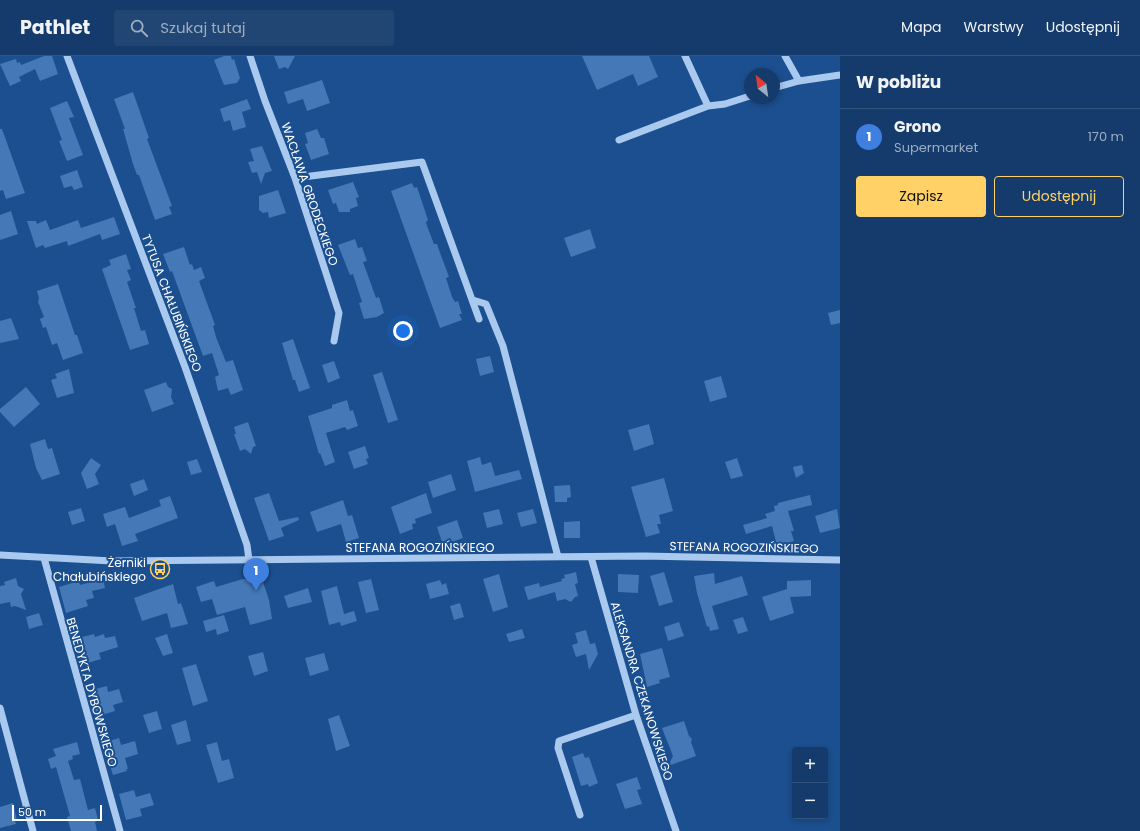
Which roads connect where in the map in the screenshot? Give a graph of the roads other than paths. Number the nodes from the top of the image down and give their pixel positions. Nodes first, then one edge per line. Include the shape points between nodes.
1 (67, 56) edge
2 (250, 56) edge
3 (685, 56) edge
4 (785, 56) edge
5 (840, 75) edge
6 (799, 81) junction
7 (780, 86) edge
8 (744, 98) edge
9 (708, 106) junction
10 (619, 140) dead end
11 (295, 178) junction
12 (473, 300) junction
13 (479, 319) dead end
14 (334, 341) dead end
15 (0, 555) edge
16 (558, 557) junction
17 (591, 557) junction
18 (44, 558) junction
19 (249, 560) junction
20 (840, 560) edge
21 (0, 708) edge
22 (636, 715) junction
23 (580, 815) dead end
24 (33, 831) edge
25 (120, 831) edge
26 (676, 831) edge

1 - 19 street, TYTUSA CHAŁUBIŃSKIEGO via 185,367 247,545
2 - 11 street, WACŁAWA GRODECKIEGO
3 - 9 street
4 - 6 street
5 - 6 street
6 - 7 street
8 - 9 street
9 - 10 street
11 - 12 street via 422,162
11 - 14 street, WACŁAWA GRODECKIEGO via 339,313
12 - 13 street
12 - 16 street via 486,304 503,346
15 - 18 street, STEFANA ROGOZIŃSKIEGO
16 - 17 street, STEFANA ROGOZIŃSKIEGO
16 - 19 street, STEFANA ROGOZIŃSKIEGO
17 - 20 street, STEFANA ROGOZIŃSKIEGO
17 - 22 street, ALEKSANDRA CZEKANOWSKIEGO
18 - 19 street, STEFANA ROGOZIŃSKIEGO via 112,561
18 - 25 street, BENEDYKTA DYBOWSKIEGO
21 - 24 street
22 - 23 street via 559,741 558,748
22 - 26 street, ALEKSANDRA CZEKANOWSKIEGO

